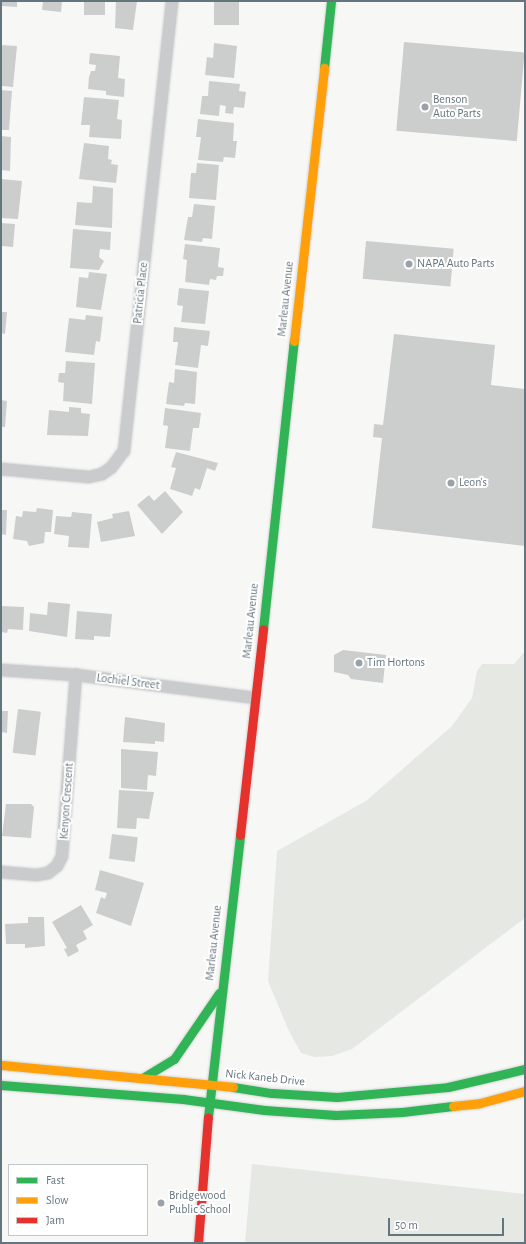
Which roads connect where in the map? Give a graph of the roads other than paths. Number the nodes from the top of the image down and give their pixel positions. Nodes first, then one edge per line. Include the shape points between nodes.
1 (172, 1) edge
2 (331, 1) edge
3 (1, 469) edge
4 (1, 670) edge
5 (76, 675) junction
6 (255, 698) junction
7 (1, 872) edge
8 (221, 990) junction
9 (1, 1065) edge
10 (525, 1069) edge
11 (144, 1078) junction
12 (212, 1084) junction
13 (1, 1085) edge
14 (525, 1091) edge
15 (211, 1103) junction
16 (198, 1243) edge

1 - 3 street, Patricia Place via 124,451 111,468 89,477
2 - 6 main road, Marleau Avenue
4 - 5 street, Lochiel Street
5 - 6 street, Lochiel Street
5 - 7 street, Kenyon Crescent via 62,856 57,866 48,873 36,875
6 - 8 main road, Marleau Avenue
8 - 11 main road via 174,1059
8 - 12 main road, Marleau Avenue
9 - 11 main road, Nick Kaneb Drive
10 - 12 main road, Nick Kaneb Drive via 448,1087 337,1097 272,1093
11 - 12 main road, Nick Kaneb Drive
12 - 15 main road, Marleau Avenue
13 - 15 main road
14 - 15 main road via 473,1104 402,1112 336,1115
15 - 16 main road, Marleau Avenue via 206,1126

